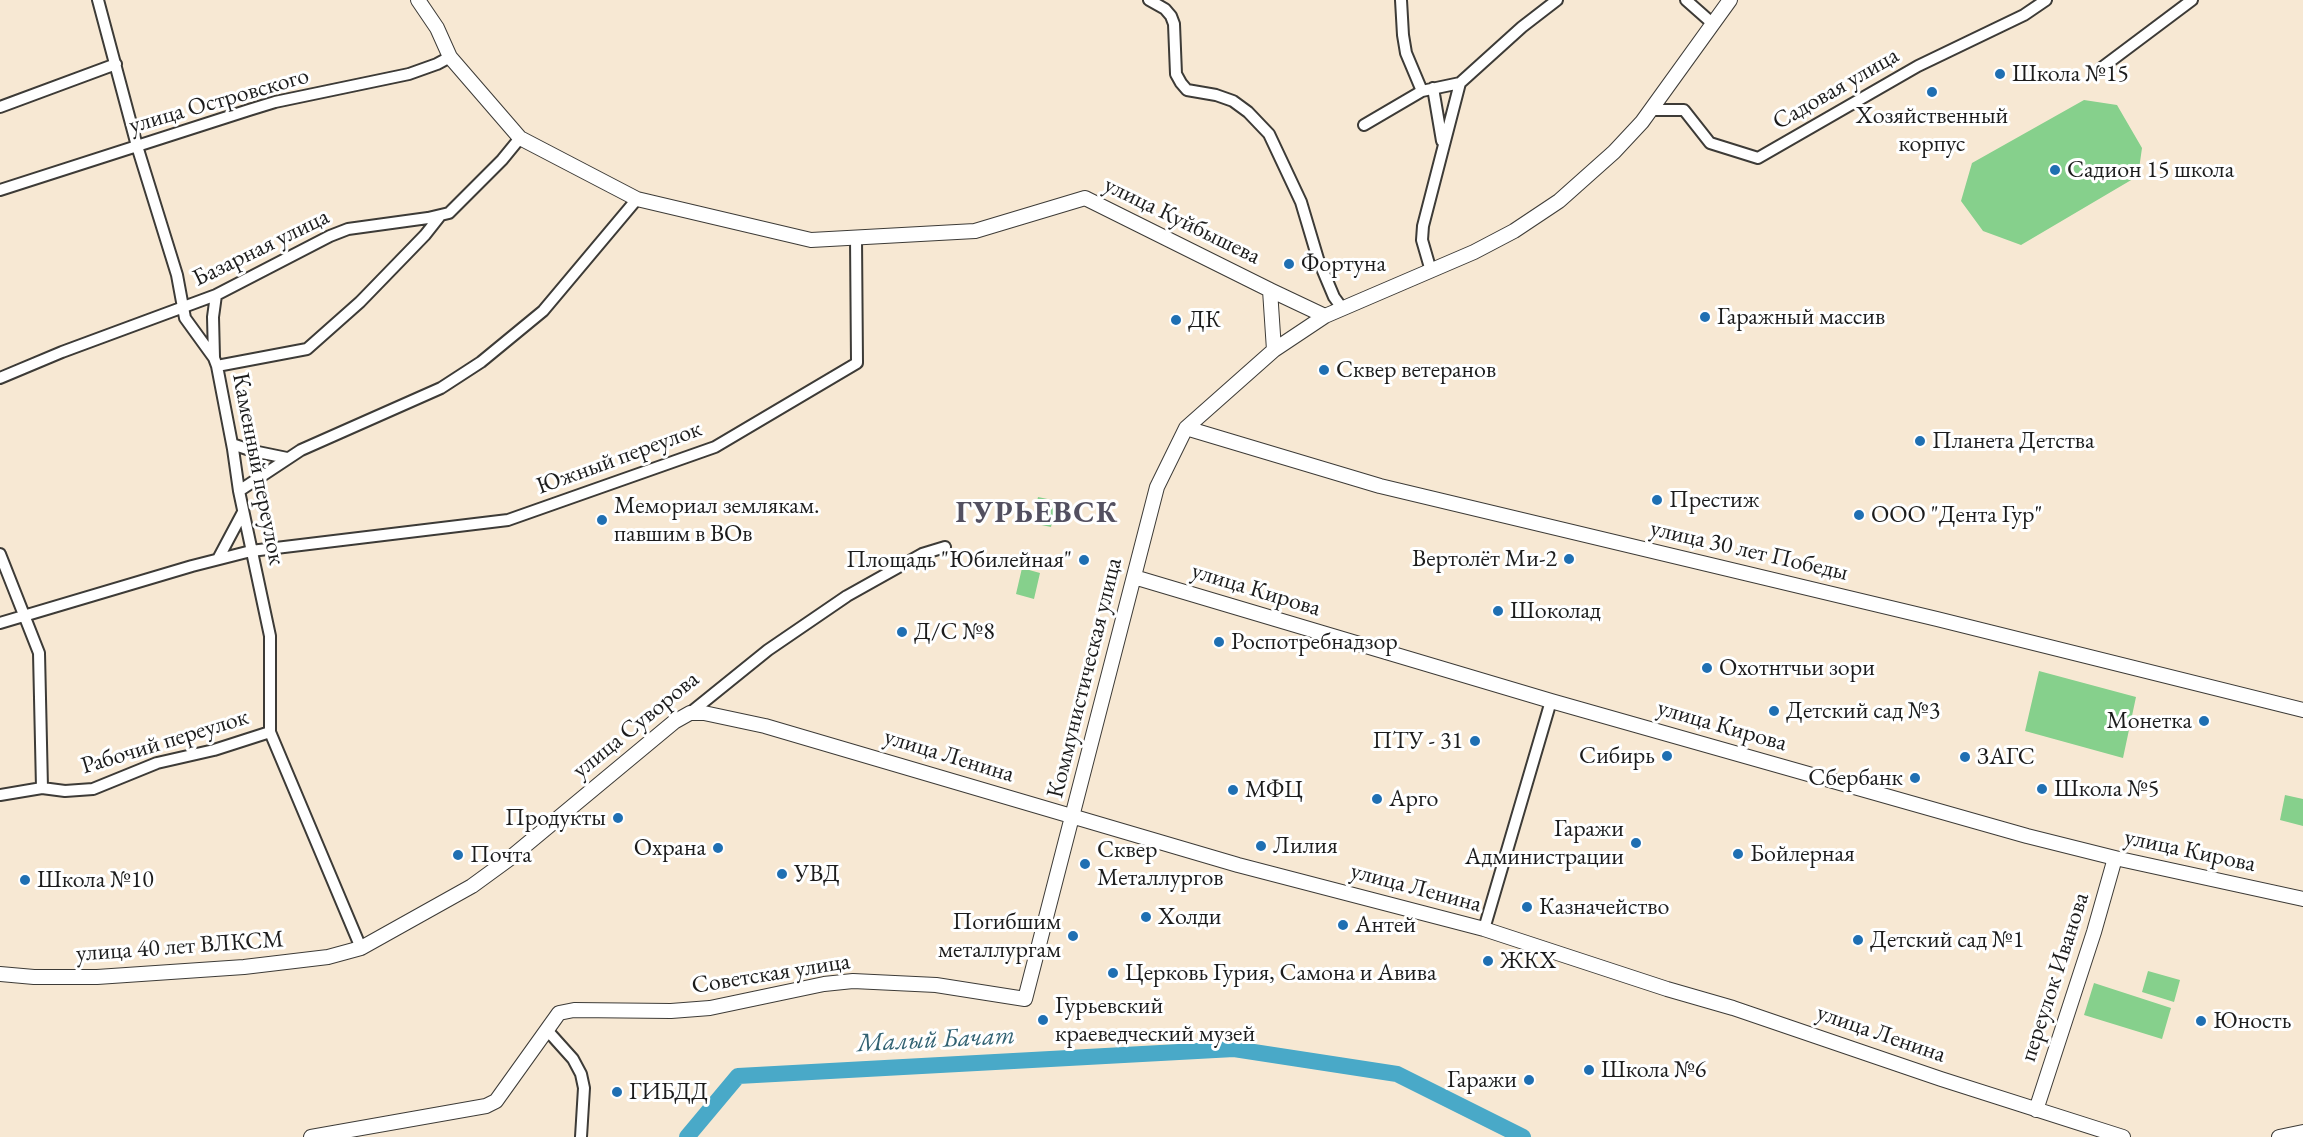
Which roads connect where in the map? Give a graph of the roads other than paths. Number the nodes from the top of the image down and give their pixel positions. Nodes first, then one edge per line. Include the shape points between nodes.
1 (98, 0) edge
2 (418, 0) edge
3 (1149, 0) edge
4 (1401, 0) edge
5 (1557, 0) edge
6 (1686, 0) edge
7 (1730, 0) edge
8 (2046, 0) edge
9 (2192, 0) edge
10 (1712, 23) junction
11 (450, 57) junction
12 (116, 64) junction
13 (2100, 69) dead end
14 (1460, 83) junction
15 (1427, 90) junction
16 (0, 106) edge
17 (1651, 110) junction
18 (1364, 125) dead end
19 (520, 138) junction
20 (137, 146) junction
21 (1443, 146) junction
22 (0, 190) edge
23 (637, 199) junction
24 (440, 216) junction
25 (856, 238) junction
26 (1431, 271) junction
27 (1270, 290) junction
28 (216, 295) junction
29 (182, 308) junction
30 (1342, 308) junction
31 (1325, 316) junction
32 (1274, 350) junction
33 (216, 362) junction
34 (0, 378) edge
35 (1186, 428) junction
36 (232, 444) junction
37 (287, 459) junction
38 (239, 491) junction
39 (243, 512) junction
40 (945, 547) dead end
41 (251, 551) junction
42 (0, 554) edge
43 (218, 559) junction
44 (1134, 577) junction
45 (25, 617) junction
46 (0, 623) edge
47 (1551, 700) junction
48 (2303, 710) edge
49 (690, 713) junction
50 (270, 732) junction
51 (42, 788) junction
52 (0, 795) edge
53 (1073, 816) junction
54 (2115, 858) junction
55 (2303, 899) edge
56 (1484, 929) junction
57 (361, 948) junction
58 (0, 974) edge
59 (1025, 999) joint
60 (547, 1030) junction
61 (2036, 1110) junction
62 (2303, 1132) edge
63 (311, 1137) edge
64 (581, 1137) edge
65 (2123, 1137) edge
66 (2279, 1137) edge

1 - 12 street, Каменный переулок
2 - 11 street
3 - 30 street via 1171,16 1176,74 1187,90 1233,101 1269,134 1301,202 1318,259
4 - 15 street via 1406,53
5 - 14 street
6 - 10 street
7 - 10 street, Коммунистическая улица
8 - 17 street, Садовая улица via 2024,15 1918,66 1758,158 1710,143 1684,110
9 - 13 street
10 - 17 street, Коммунистическая улица
11 - 19 street
11 - 20 street, улица Островского via 409,74 275,102
12 - 16 street
12 - 20 street, Каменный переулок
14 - 15 street
14 - 21 street
15 - 18 street
15 - 21 street
17 - 26 street, Коммунистическая улица via 1614,152 1559,201 1514,231
19 - 23 street
19 - 24 street, Базарная улица via 456,206
20 - 22 street, улица Островского
20 - 29 street, Каменный переулок via 177,275
21 - 26 street via 1422,233
23 - 25 street via 811,240
23 - 37 street via 543,311 481,363 441,388
24 - 28 street, Базарная улица via 330,236
24 - 33 street via 360,302 307,349
25 - 27 street, улица Куйбышева via 975,231 1085,198
25 - 41 street, Южный переулок via 857,363 715,447 508,520
26 - 30 street, Коммунистическая улица
27 - 31 street
27 - 32 street, улица Куйбышева
28 - 29 street, Базарная улица
28 - 33 street
29 - 33 street, Каменный переулок
29 - 34 street, Базарная улица
30 - 31 street, Коммунистическая улица
31 - 32 street, Коммунистическая улица
32 - 35 street, Коммунистическая улица
33 - 36 street, Каменный переулок
35 - 44 street, Коммунистическая улица via 1157,487
35 - 48 street, улица 30 лет Победы via 1380,486
36 - 37 street
36 - 38 street, Каменный переулок
37 - 38 street
38 - 39 street, Каменный переулок
39 - 41 street, Каменный переулок
39 - 43 street
40 - 49 street, улица Суворова via 922,554 847,596 768,650
41 - 43 street
41 - 50 street, Каменный переулок via 270,636
42 - 45 street
43 - 45 street
44 - 47 street, улица Кирова
44 - 53 street, Коммунистическая улица
45 - 46 street
45 - 51 street via 39,653
47 - 54 street, улица Кирова
47 - 56 street
49 - 53 street, улица Ленина via 717,714 765,726
49 - 57 street, улица Суворова via 472,886
50 - 51 street, Рабочий переулок via 157,763 93,789
50 - 57 street, Каменный переулок
51 - 52 street, Рабочий переулок
53 - 56 street, улица Ленина via 1238,865
53 - 59 street, Коммунистическая улица
54 - 55 street, улица Кирова
54 - 61 street, переулок Иванова
56 - 61 street, улица Ленина
57 - 58 street, улица 40 лет ВЛКСМ via 328,957 244,968 96,977
59 - 60 street, Советская улица via 936,985 853,981 700,1009 574,1010 559,1013
60 - 63 street via 501,1095 486,1106
60 - 64 street via 581,1074
61 - 65 street, улица Ленина
62 - 66 street

